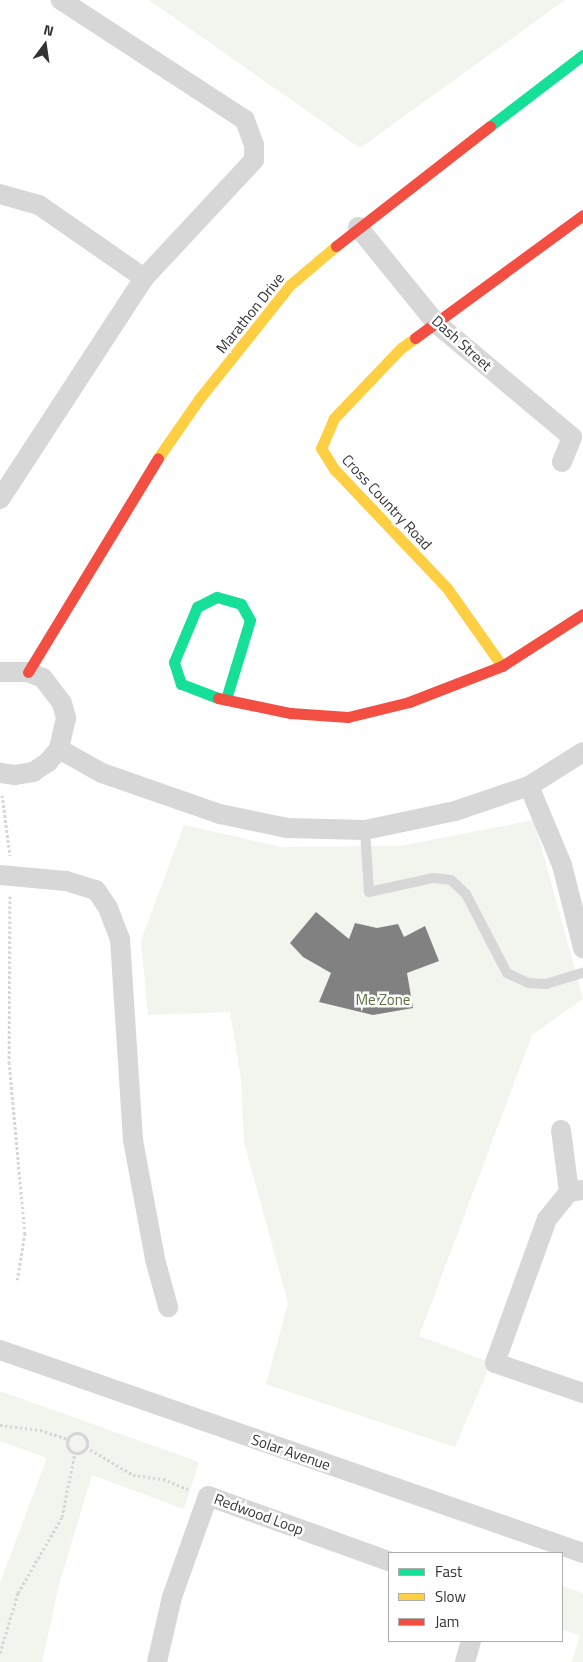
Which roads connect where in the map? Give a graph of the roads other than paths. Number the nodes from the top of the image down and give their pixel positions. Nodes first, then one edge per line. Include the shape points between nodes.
1 (61, 0) edge
2 (583, 55) edge
3 (0, 194) edge
4 (583, 215) edge
5 (358, 227) junction
6 (144, 278) junction
7 (436, 322) junction
8 (577, 434) edge
9 (562, 462) dead end
10 (0, 499) edge
11 (583, 614) edge
12 (502, 666) junction
13 (0, 672) edge
14 (28, 672) junction
15 (226, 699) junction
16 (59, 749) junction
17 (583, 752) edge
18 (0, 773) edge
19 (529, 786) junction
20 (365, 830) junction
21 (6, 875) edge
22 (583, 948) edge
23 (583, 973) edge
24 (560, 1130) dead end
25 (576, 1191) edge
26 (168, 1307) dead end
27 (0, 1350) edge
28 (583, 1393) edge
29 (583, 1553) edge
30 (388, 1561) edge
31 (471, 1642) edge
32 (157, 1662) edge
33 (464, 1662) edge

1 - 6 street via 245,120 254,145 254,160
2 - 5 street, Marathon Drive
3 - 6 street via 39,205
4 - 7 street, Cross Country Road
5 - 7 street, Dash Street
5 - 14 street, Marathon Drive via 290,285 199,399 148,473
6 - 10 street
7 - 8 street, Dash Street
7 - 12 street, Cross Country Road via 400,348 334,418 321,448 334,470 447,588
8 - 9 street
11 - 12 street
12 - 15 street via 409,702 348,717 290,713
13 - 14 street
14 - 16 street via 48,684 62,703 65,726
15 - 15 street via 250,620 241,604 217,596 197,607 174,662 181,684 205,695
16 - 18 street via 33,772
16 - 20 street via 102,773 220,814 287,828
17 - 19 street
19 - 20 street via 455,811
19 - 22 street via 562,865
20 - 23 lane via 369,892 433,878 451,880 466,894 507,973 528,983 546,984
21 - 26 street via 66,881 96,890 108,908 120,939 133,1140 155,1259
24 - 25 street
25 - 28 street via 547,1219 495,1362
27 - 29 street, Solar Avenue
30 - 32 street, Redwood Loop via 208,1496 172,1597
31 - 33 street

